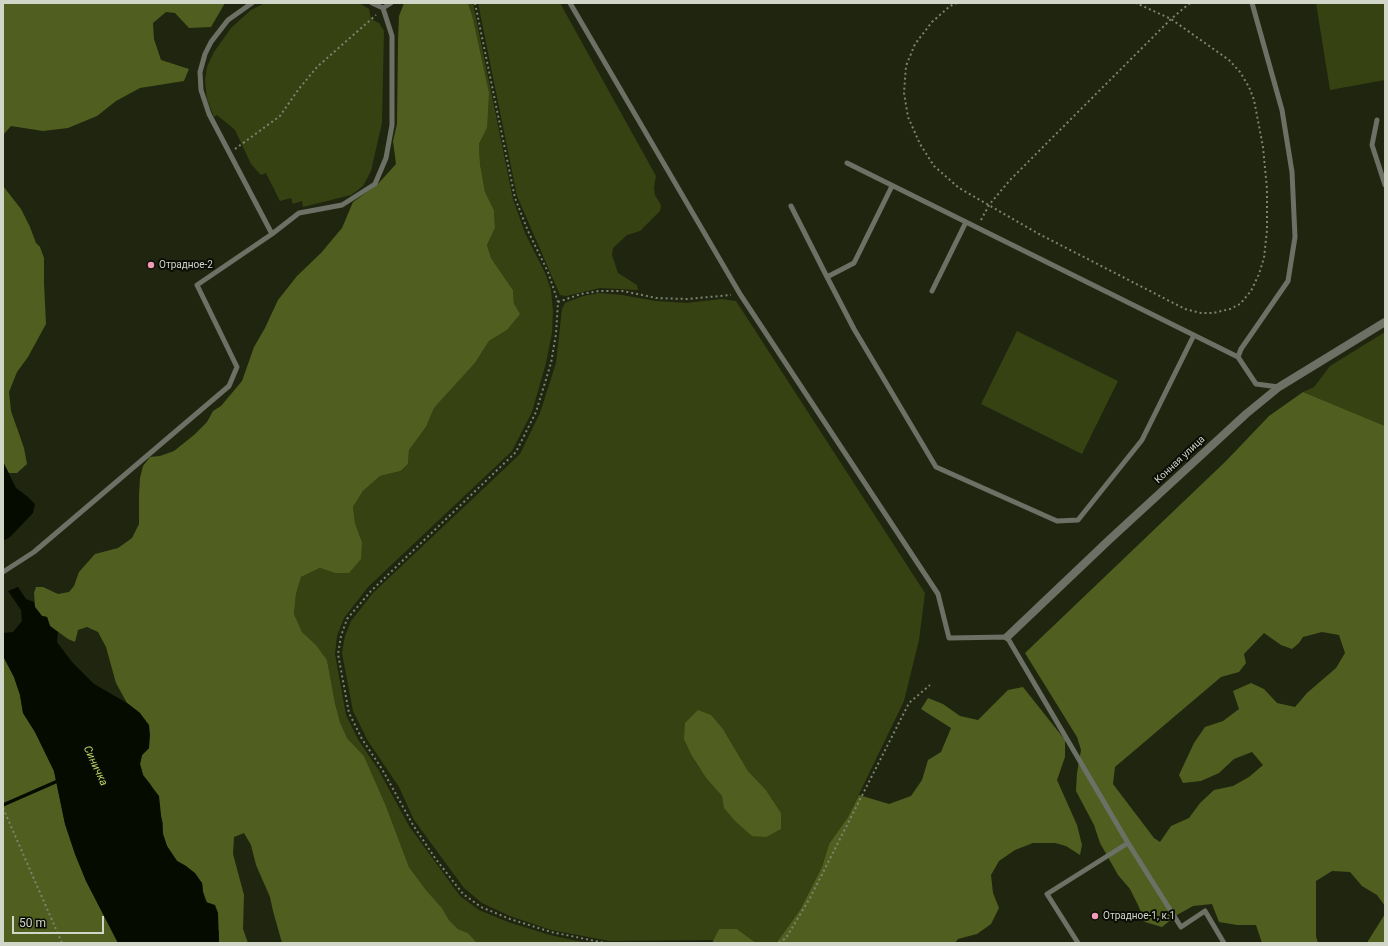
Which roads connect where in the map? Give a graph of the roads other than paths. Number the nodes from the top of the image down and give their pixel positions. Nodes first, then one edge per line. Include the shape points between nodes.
1 (252, 3) edge
2 (372, 3) edge
3 (390, 3) edge
4 (570, 3) edge
5 (1252, 3) edge
6 (383, 8) junction
7 (1377, 120) dead end
8 (847, 164) dead end
9 (1385, 185) edge
10 (892, 186) junction
11 (791, 206) dead end
12 (966, 222) junction
13 (272, 234) junction
14 (827, 277) junction
15 (932, 291) dead end
16 (1385, 322) edge
17 (1194, 335) junction
18 (1238, 357) junction
19 (1279, 387) junction
20 (3, 572) edge
21 (1007, 637) junction
22 (1128, 843) junction
23 (1078, 943) edge
24 (1224, 943) edge

1 - 13 lane via 228,20 211,42 200,72 201,90 209,114
2 - 6 lane
3 - 6 lane
4 - 21 lane via 740,294 938,594 949,638
5 - 18 lane via 1282,110 1292,172 1295,237 1288,280
6 - 13 lane via 392,36 392,125 386,158 374,184 342,205 299,213
7 - 9 lane via 1372,145
8 - 10 lane
10 - 12 lane
10 - 14 lane via 854,263
11 - 14 lane
12 - 15 lane
12 - 17 lane
13 - 20 lane via 197,286 238,367 229,386 34,552
14 - 17 lane via 854,329 936,467 1057,521 1078,520 1142,440
16 - 19 street, Конная улица
17 - 18 lane
18 - 19 lane via 1256,384
19 - 21 street, Конная улица via 1246,414
21 - 22 lane
22 - 23 lane via 1047,894
22 - 24 lane via 1181,927 1205,911

